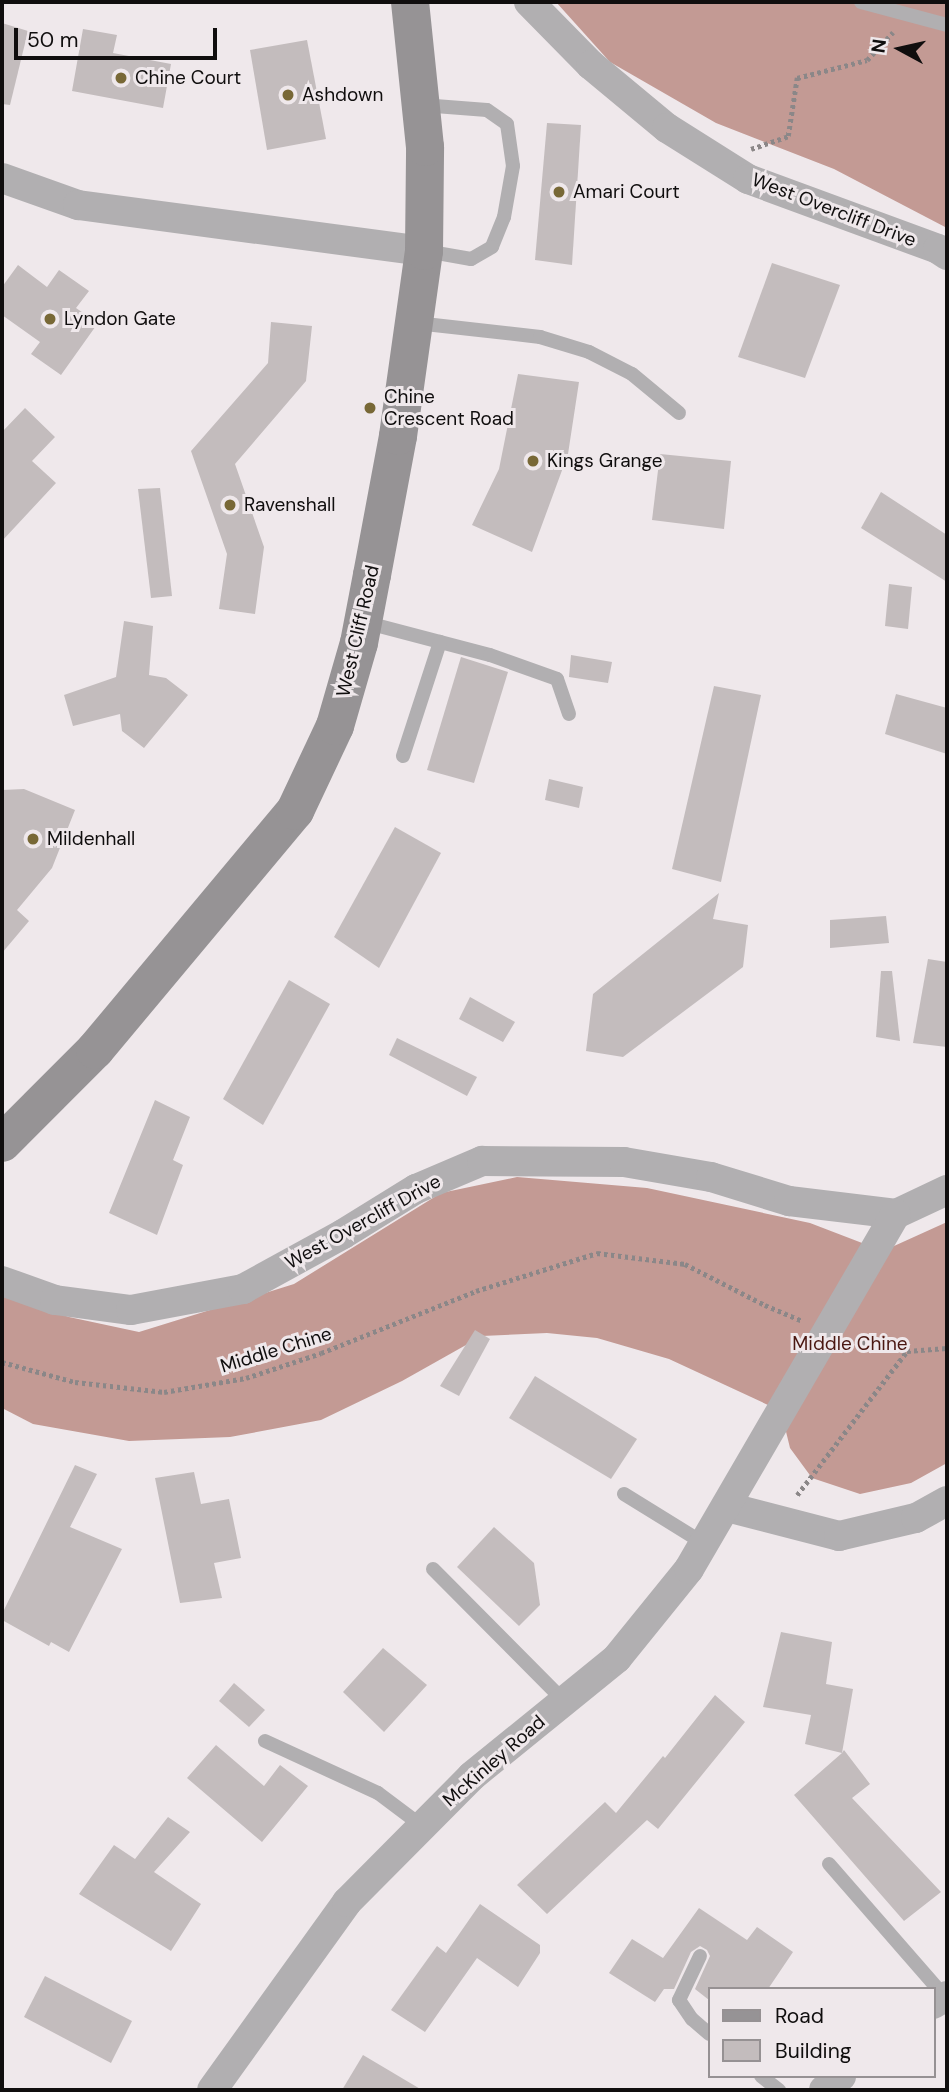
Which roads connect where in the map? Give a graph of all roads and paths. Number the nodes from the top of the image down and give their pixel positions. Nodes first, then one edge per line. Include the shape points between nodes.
1 (410, 2) edge
2 (529, 2) edge
3 (861, 2) edge
4 (908, 16) junction
5 (947, 25) edge
6 (421, 105) junction
7 (719, 161) junction
8 (2, 178) edge
9 (424, 251) junction
10 (947, 256) edge
11 (414, 323) junction
12 (679, 413) dead end
13 (363, 621) junction
14 (440, 642) junction
15 (569, 714) dead end
16 (403, 756) dead end
17 (2, 1143) edge
18 (947, 1190) edge
19 (895, 1214) junction
20 (2, 1280) edge
21 (803, 1320) dead end
22 (849, 1338) dead end
23 (947, 1348) edge
24 (907, 1351) junction
25 (2, 1362) edge
26 (624, 1494) dead end
27 (947, 1501) edge
28 (727, 1507) junction
29 (776, 1521) junction
30 (705, 1544) junction
31 (433, 1569) dead end
32 (564, 1701) junction
33 (265, 1741) dead end
34 (422, 1826) junction
35 (829, 1864) dead end
36 (700, 1956) dead end
37 (932, 1987) edge
38 (708, 2033) edge
39 (764, 2078) edge
40 (839, 2078) edge
41 (212, 2090) edge
42 (779, 2090) edge
43 (824, 2090) edge

1 - 6 street, West Cliff Road
2 - 7 street, West Overcliff Drive via 610,81 667,128
3 - 4 lane
4 - 5 lane
4 - 7 path via 867,60 797,78 788,136
6 - 9 street, West Cliff Road
6 - 9 lane via 487,110 507,124 513,166 504,217 492,247 471,259
7 - 10 street, West Overcliff Drive via 748,179 937,248
8 - 9 street via 78,205
9 - 11 street, West Cliff Road
11 - 12 lane via 540,337 589,352 632,374
11 - 13 street, West Cliff Road
13 - 14 lane
13 - 17 street, West Cliff Road via 335,726 295,811 95,1050
14 - 15 lane via 557,680
14 - 16 lane
18 - 19 street
19 - 20 street, West Overcliff Drive via 789,1201 712,1177 624,1163 482,1161 416,1189 243,1289 131,1310 55,1300
19 - 28 street, McKinley Road
21 - 25 path, Middle Chine via 685,1264 597,1253 476,1291 246,1378 164,1392 75,1382
22 - 24 path
23 - 24 path
24 - 29 path
26 - 30 lane
27 - 29 street via 916,1518 839,1536
28 - 29 street
28 - 30 street, McKinley Road
30 - 32 street, McKinley Road via 617,1658
31 - 32 lane
32 - 34 street, McKinley Road via 472,1776
33 - 34 lane via 378,1793
34 - 41 street, McKinley Road via 347,1902
35 - 37 lane
36 - 38 lane via 679,2000
39 - 42 lane
40 - 43 street

